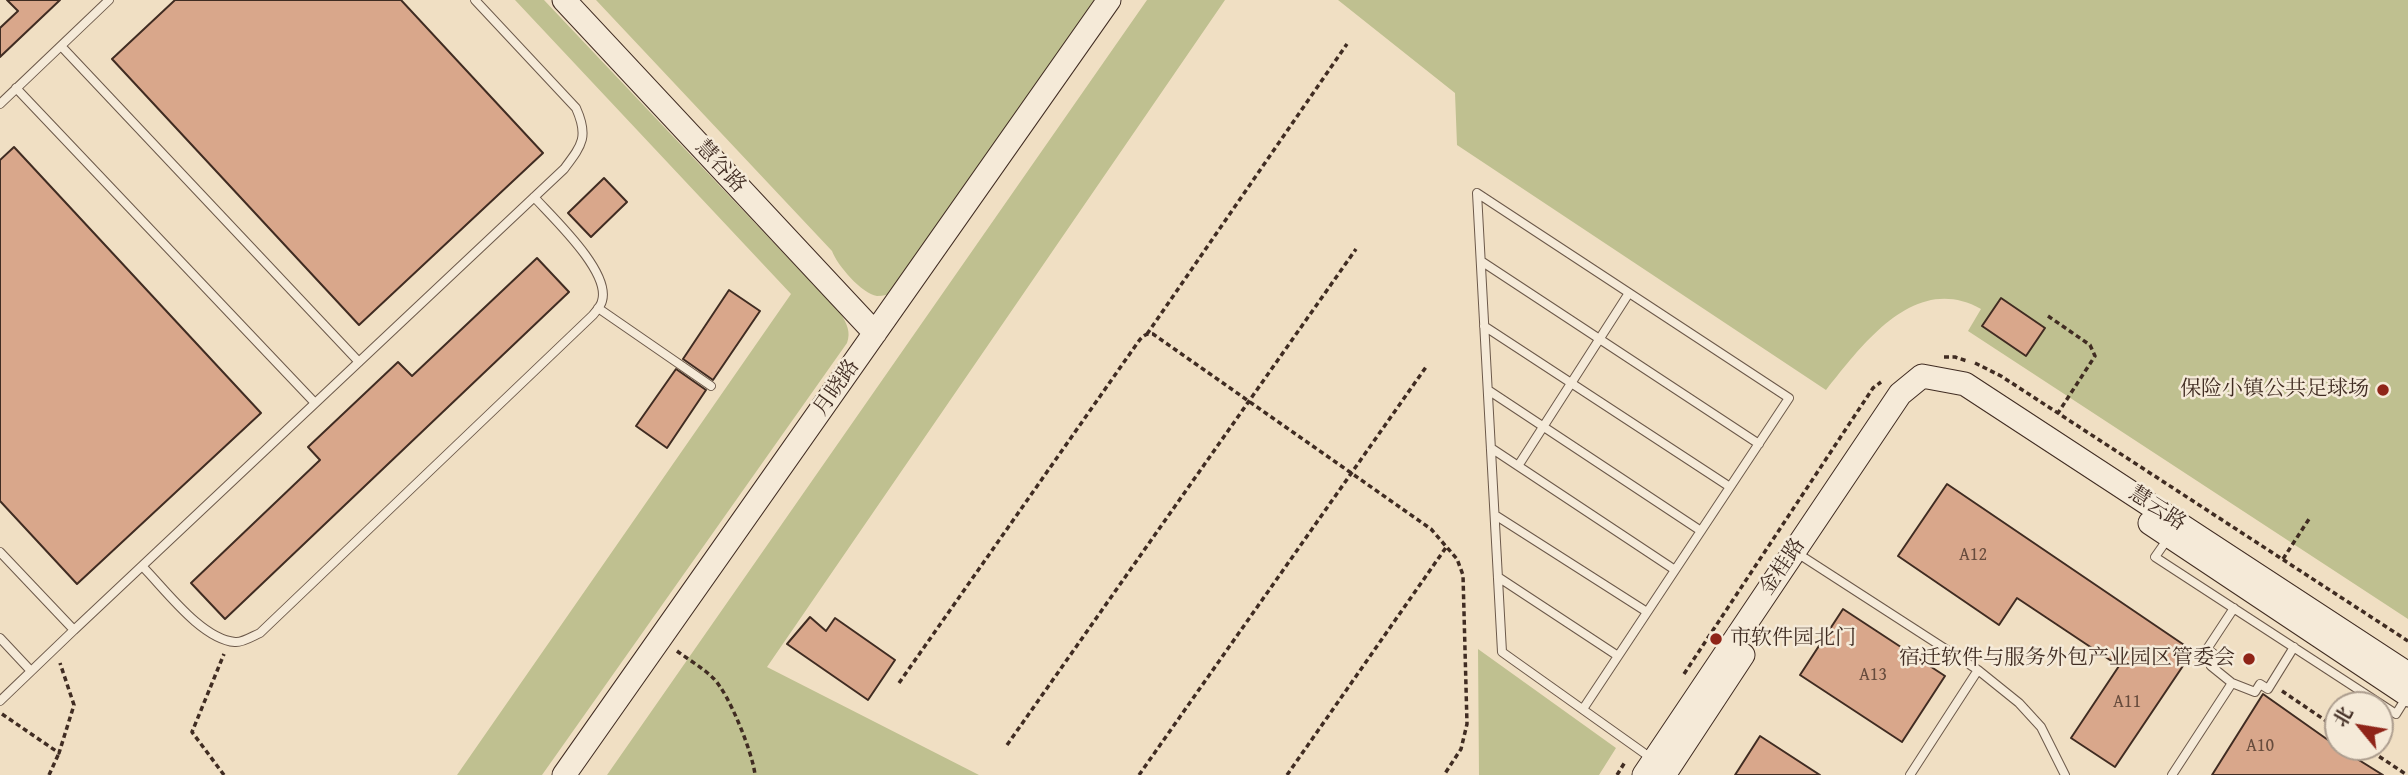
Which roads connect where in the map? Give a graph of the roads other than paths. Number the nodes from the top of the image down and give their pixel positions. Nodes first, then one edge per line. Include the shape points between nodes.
1 (109, 0) edge
2 (475, 0) edge
3 (564, 0) edge
4 (1109, 0) edge
5 (61, 46) junction
6 (16, 88) junction
7 (0, 104) edge
8 (534, 197) junction
9 (1481, 261) junction
10 (1629, 292) junction
11 (598, 308) junction
12 (1484, 326) junction
13 (875, 333) junction
14 (1599, 339) junction
15 (359, 362) junction
16 (1571, 383) junction
17 (711, 386) dead end
18 (1488, 390) junction
19 (1900, 390) joint
20 (316, 403) junction
21 (1543, 427) junction
22 (1759, 444) junction
23 (1491, 448) junction
24 (1518, 466) junction
25 (1730, 486) junction
26 (1495, 515) junction
27 (2173, 529) junction
28 (1701, 531) junction
29 (0, 552) edge
30 (1801, 555) junction
31 (142, 566) junction
32 (1675, 570) junction
33 (1498, 577) junction
34 (2234, 608) junction
35 (1647, 612) junction
36 (74, 630) junction
37 (0, 638) edge
38 (2294, 648) junction
39 (1618, 656) junction
40 (1978, 670) junction
41 (31, 671) junction
42 (2408, 674) edge
43 (2232, 683) junction
44 (2408, 695) edge
45 (0, 701) edge
46 (1583, 709) junction
47 (1649, 764) edge
48 (564, 775) edge
49 (1910, 775) edge
50 (2065, 775) edge
51 (2172, 775) edge

1 - 5 lane
2 - 8 lane via 576,108 584,127 581,148
3 - 13 street, 慧谷路
4 - 13 street, 月晓路
5 - 6 lane
5 - 15 lane
6 - 7 lane
6 - 20 lane
8 - 11 lane via 601,281 603,301
8 - 15 lane
9 - 10 lane via 1477,193
9 - 12 lane
9 - 14 lane
10 - 14 lane
10 - 22 lane via 1789,398
11 - 17 lane
11 - 31 lane via 260,633 237,643 216,637
12 - 16 lane
12 - 18 lane
13 - 48 street, 月晓路
14 - 16 lane
14 - 22 lane
15 - 20 lane
16 - 21 lane
16 - 25 lane
18 - 21 lane
18 - 23 lane
19 - 27 street, 慧云路 via 1957,396
19 - 30 street, 金桂路
20 - 31 lane
21 - 24 lane
21 - 28 lane
22 - 25 lane
23 - 24 lane
23 - 26 lane
24 - 32 lane
25 - 28 lane
26 - 33 lane
26 - 35 lane
27 - 34 lane via 2155,557
27 - 42 street, 慧云路
27 - 44 street, 慧云路
28 - 32 lane
29 - 36 lane
30 - 40 lane
30 - 47 street, 金桂路
31 - 36 lane
32 - 35 lane
33 - 39 lane
33 - 46 lane via 1502,652
34 - 38 lane
34 - 43 lane via 2207,649 2217,656 2211,666
35 - 39 lane
36 - 41 lane
37 - 41 lane
38 - 43 lane via 2268,689 2260,684 2255,692
38 - 44 lane via 2396,714
39 - 46 lane
40 - 49 lane
40 - 50 lane via 2041,727
41 - 45 lane
43 - 51 lane
46 - 47 lane

